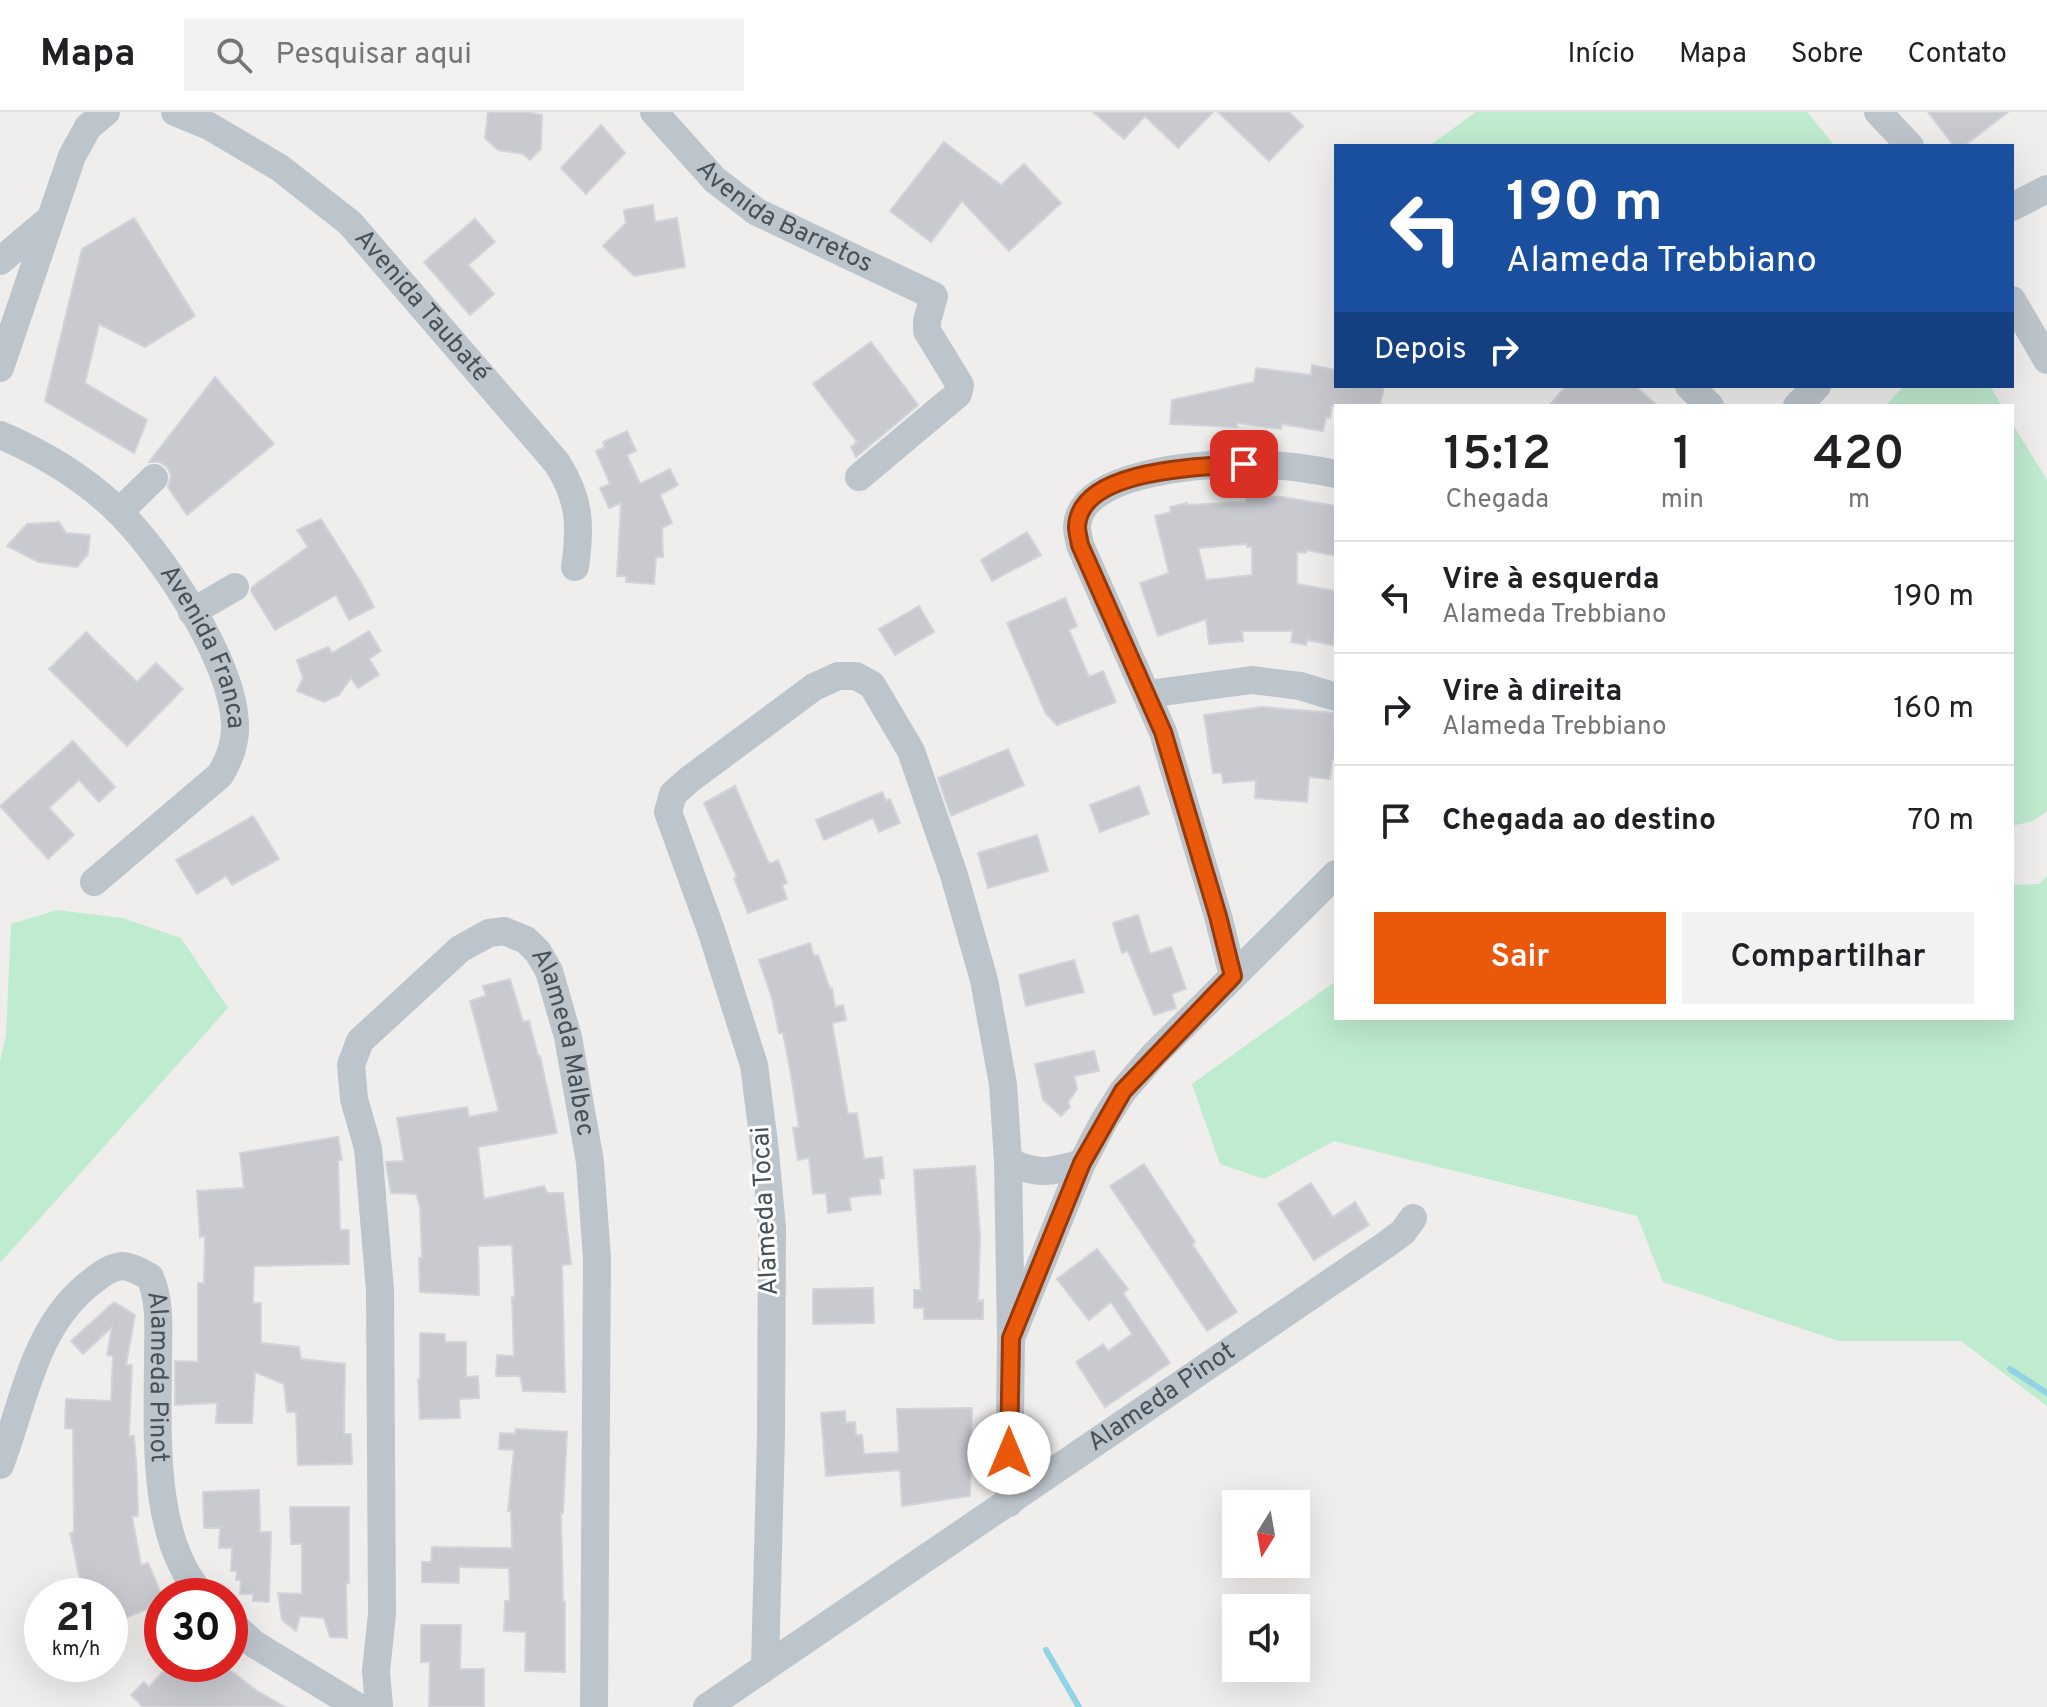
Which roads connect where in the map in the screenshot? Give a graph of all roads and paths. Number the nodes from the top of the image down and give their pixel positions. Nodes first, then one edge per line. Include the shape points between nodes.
1 (106, 112) edge
2 (175, 112) edge
3 (654, 112) edge
4 (1878, 112) edge
5 (1908, 144) edge
6 (2047, 189) edge
7 (2014, 206) edge
8 (48, 220) junction
9 (0, 261) edge
10 (2014, 303) edge
11 (2047, 360) edge
12 (0, 368) edge
13 (1691, 388) edge
14 (1815, 388) edge
15 (1708, 404) edge
16 (1799, 404) edge
17 (0, 435) edge
18 (1334, 474) edge
19 (859, 477) dead end
20 (154, 478) dead end
21 (119, 512) junction
22 (575, 567) dead end
23 (235, 587) dead end
24 (192, 612) junction
25 (1148, 694) junction
26 (1334, 696) edge
27 (1334, 876) edge
28 (94, 882) dead end
29 (1218, 916) junction
30 (1269, 940) junction
31 (1233, 976) junction
32 (1008, 1161) junction
33 (1082, 1163) junction
34 (1413, 1218) dead end
35 (1011, 1338) junction
36 (0, 1465) edge
37 (1009, 1503) junction
38 (189, 1578) edge
39 (248, 1638) edge
40 (765, 1667) junction
41 (298, 1671) junction
42 (376, 1671) junction
43 (358, 1707) edge
44 (379, 1707) edge
45 (594, 1707) edge
46 (707, 1707) edge

1 - 8 street via 88,127 72,156
2 - 22 street, Avenida Taubaté via 280,168 350,223 557,463 577,510
3 - 19 street, Avenida Barretos via 715,180 757,212 932,294 927,331 960,385 958,394
4 - 5 street
6 - 7 street
8 - 9 street
8 - 12 street
10 - 11 street
13 - 15 street
14 - 16 street
17 - 21 street, Avenida Franca via 59,466
18 - 25 street via 1244,464 1167,470 1114,484 1091,498 1077,527 1080,545
20 - 21 street
21 - 24 street, Avenida Franca via 145,540
23 - 24 street
24 - 28 street, Avenida Franca via 208,636 229,689 235,724 228,762 204,790
25 - 26 street via 1252,680
25 - 29 street
27 - 30 street
29 - 30 street
29 - 31 street
30 - 31 street
31 - 33 street via 1123,1091
32 - 33 street via 1042,1173
32 - 35 street
32 - 40 street, Alameda Tocai via 1003,1084 984,980 911,751 872,685 856,676 838,676 814,687 690,779 673,794 668,812 754,1065 772,1228
33 - 35 street
34 - 37 street, Alameda Pinot via 1384,1246
35 - 37 street
36 - 38 street, Alameda Pinot via 35,1356 68,1305 86,1286 120,1266 150,1277 158,1305 163,1507
37 - 40 street, Alameda Pinot
39 - 41 street
40 - 46 street, Alameda Pinot
41 - 42 street via 341,1685
41 - 43 street
42 - 44 street, Alameda Malbec
42 - 45 street, Alameda Malbec via 382,1614 380,1290 368,1148 351,1065 360,1041 460,949 504,931 526,940 549,971 568,1037 590,1162 597,1259

